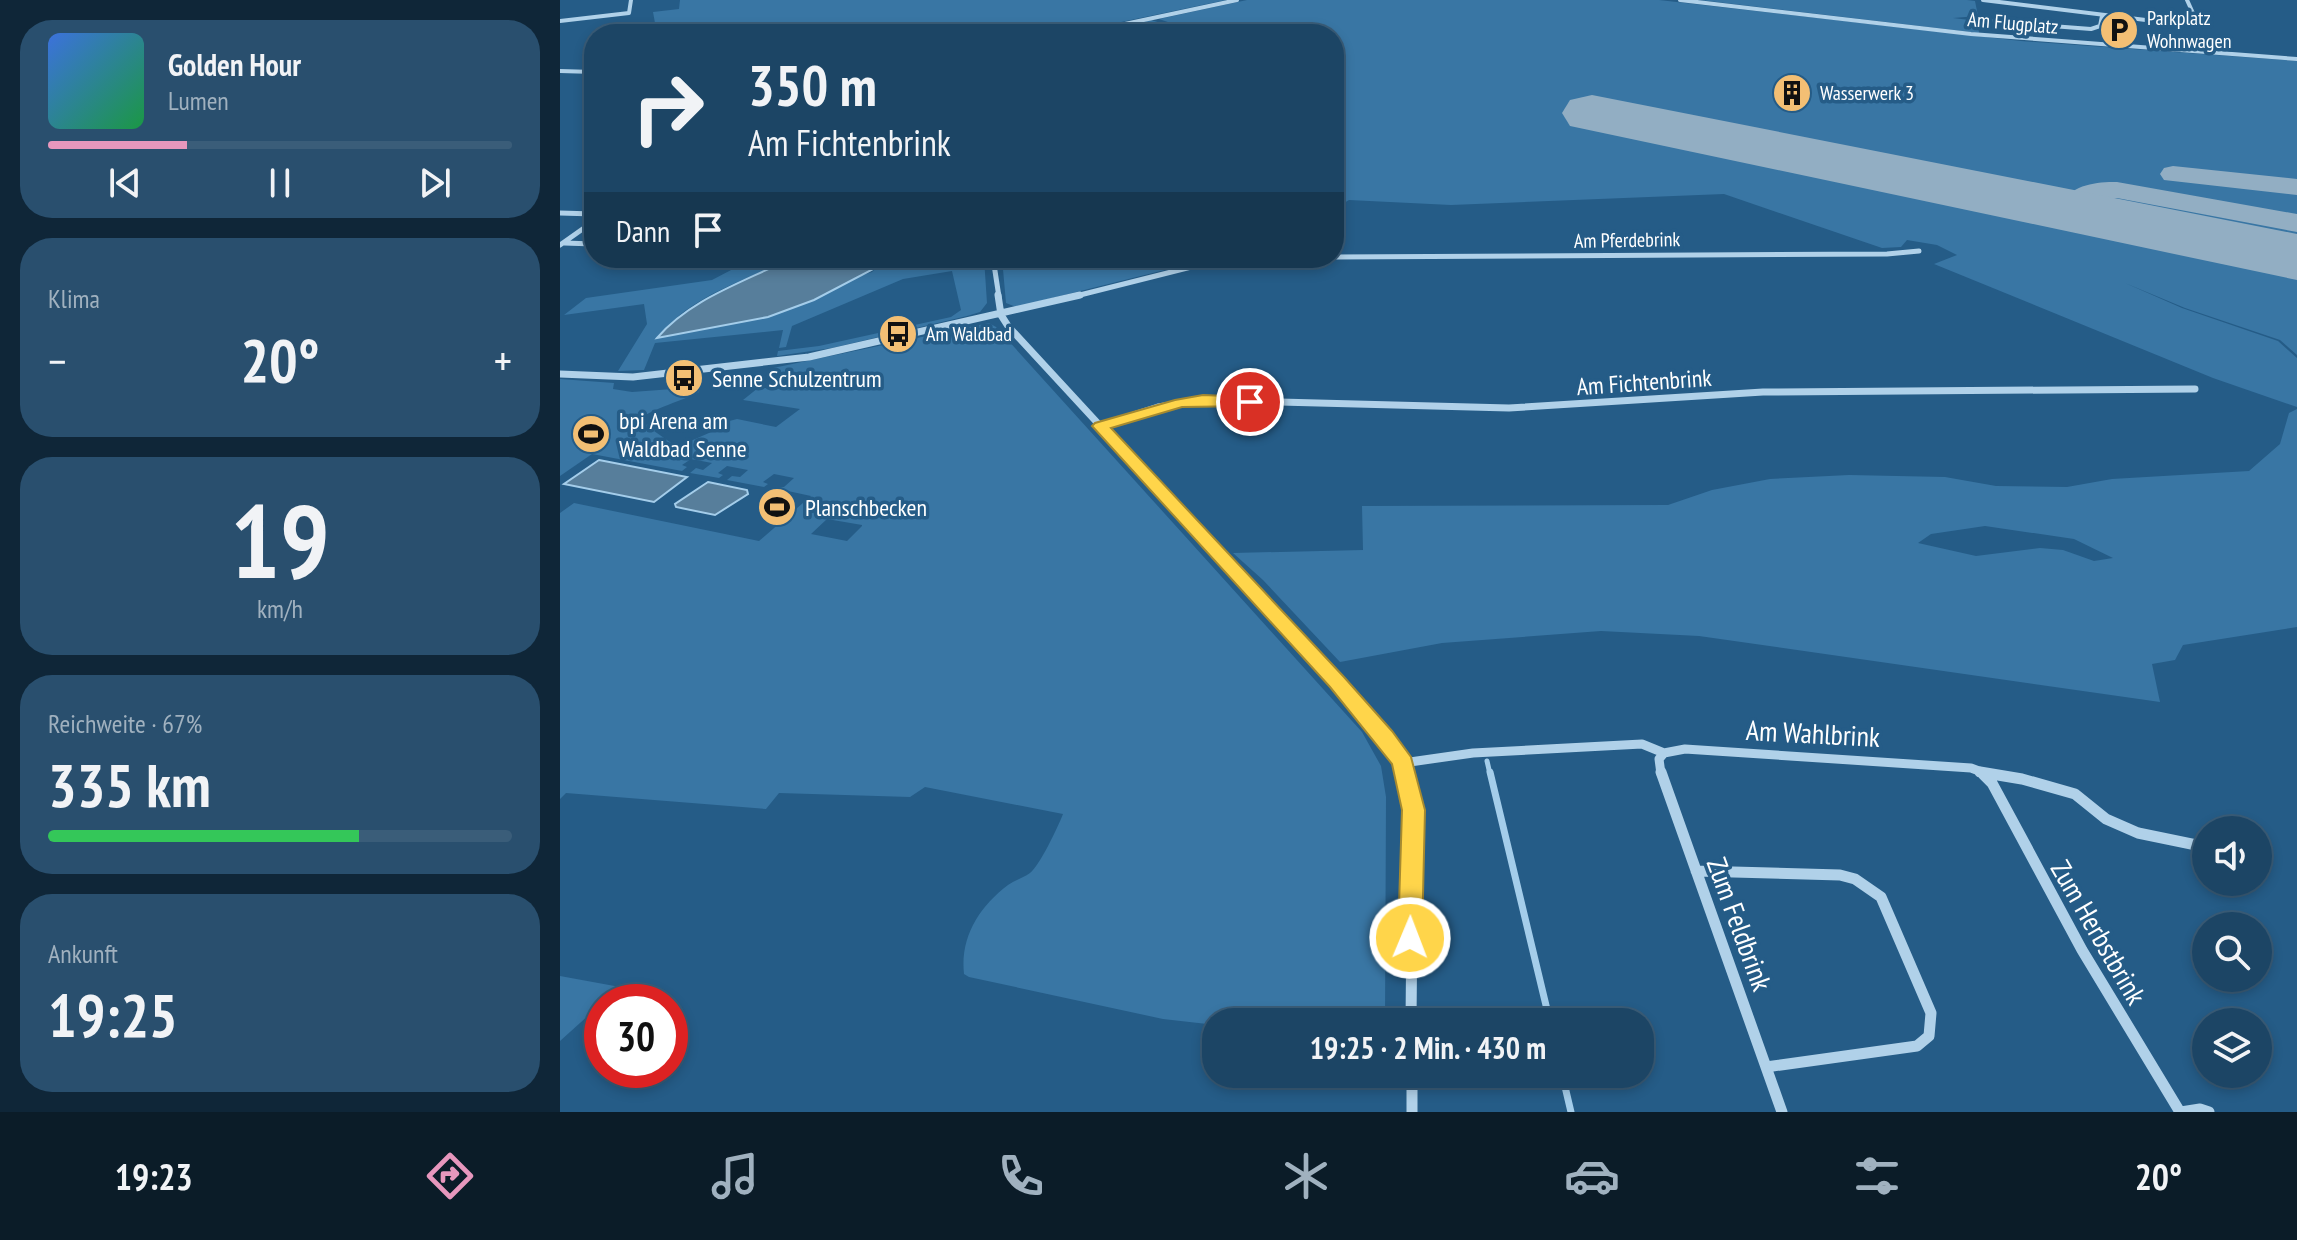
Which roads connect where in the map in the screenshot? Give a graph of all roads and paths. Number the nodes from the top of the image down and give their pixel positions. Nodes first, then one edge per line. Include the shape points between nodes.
1 (631, 0) edge
2 (1237, 0) edge
3 (1680, 0) edge
4 (1983, 0) edge
5 (2035, 0) edge
6 (2187, 0) edge
7 (2029, 7) junction
8 (2102, 16) junction
9 (1975, 20) dead end
10 (560, 21) edge
11 (1125, 24) edge
12 (2297, 59) edge
13 (560, 71) edge
14 (584, 72) edge
15 (560, 213) edge
16 (584, 214) edge
17 (584, 228) edge
18 (562, 244) edge
19 (584, 244) edge
20 (1919, 251) dead end
21 (1344, 257) edge
22 (994, 268) edge
23 (1187, 268) edge
24 (1001, 315) junction
25 (560, 374) edge
26 (2195, 389) dead end
27 (1100, 426) junction
28 (1664, 753) junction
29 (1403, 763) junction
30 (1983, 774) junction
31 (2192, 844) edge
32 (1696, 871) junction
33 (1411, 1008) edge
34 (1766, 1067) junction
35 (1412, 1088) edge
36 (1412, 1112) edge
37 (1782, 1112) edge
38 (2180, 1112) edge
39 (2209, 1112) edge

1 - 10 street via 629,13
2 - 11 street
3 - 12 street, Am Flugplatz via 2003,37
4 - 7 street
5 - 7 street
6 - 8 street via 2199,20 2193,23
7 - 8 street
8 - 9 street via 2100,26 2091,29
13 - 14 street
15 - 16 street
17 - 18 street
18 - 19 street
20 - 21 street, Am Pferdebrink
22 - 24 street
23 - 24 street
24 - 25 street via 789,360 633,377
24 - 27 street
26 - 27 street, Am Fichtenbrink via 1775,392 1511,408 1203,400 1158,407
27 - 29 street via 1337,682
28 - 29 street, Am Wahlbrink via 1642,744 1473,753
28 - 30 street, Am Wahlbrink via 1685,749 1955,765
28 - 32 street, Zum Feldbrink via 1659,768
29 - 33 street via 1413,810
30 - 31 street, Am Wahlbrink via 2075,794 2106,819 2138,833
30 - 38 street, Zum Herbstbrink via 2102,990
32 - 34 street, Zum Feldbrink
32 - 34 street via 1840,875 1867,886 1881,897 1931,1013 1929,1036 1917,1046
34 - 37 street, Zum Feldbrink
35 - 36 street
38 - 39 street

